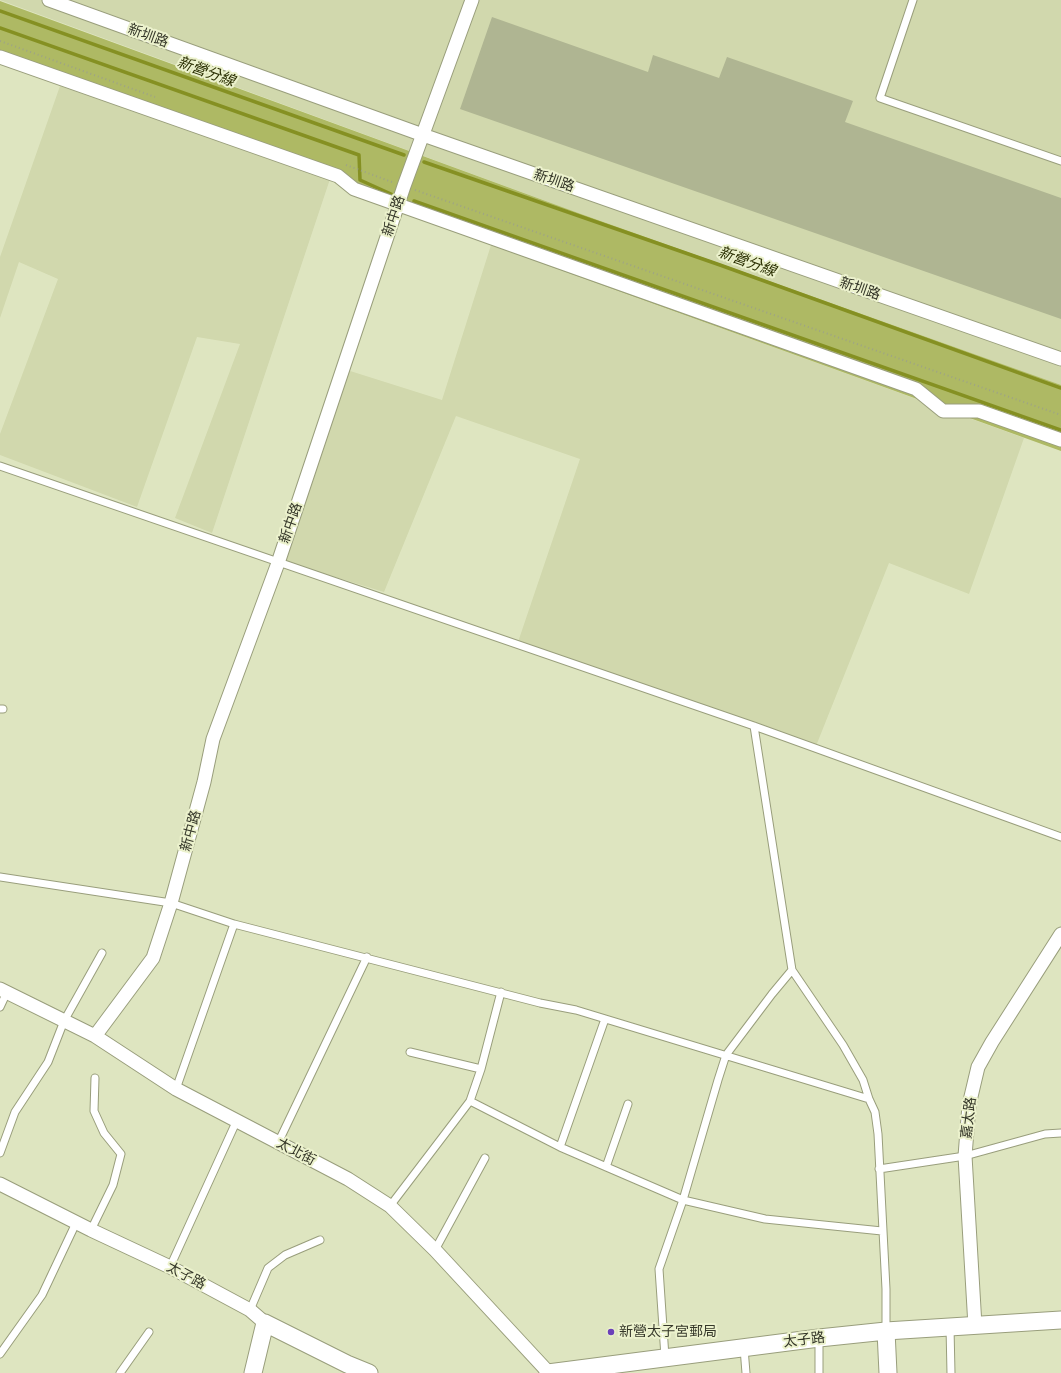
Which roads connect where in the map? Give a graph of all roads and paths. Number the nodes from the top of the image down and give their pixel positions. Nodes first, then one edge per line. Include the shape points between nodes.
1 (49, 0) edge
2 (472, 0) edge
3 (913, 0) edge
4 (0, 57) edge
5 (423, 135) junction
6 (1061, 161) edge
7 (355, 168) dead end
8 (404, 186) junction
9 (398, 204) junction
10 (1061, 360) edge
11 (1061, 415) edge
12 (1061, 440) edge
13 (0, 466) edge
14 (278, 563) junction
15 (754, 726) junction
16 (1061, 837) edge
17 (0, 877) edge
18 (172, 903) junction
19 (234, 924) junction
20 (1061, 934) edge
21 (102, 953) dead end
22 (367, 957) junction
23 (792, 970) junction
24 (3, 990) edge
25 (501, 992) junction
26 (0, 1007) edge
27 (605, 1019) junction
28 (64, 1021) junction
29 (95, 1036) junction
30 (410, 1052) dead end
31 (726, 1055) junction
32 (481, 1068) junction
33 (96, 1078) dead end
34 (176, 1089) junction
35 (869, 1099) junction
36 (470, 1101) junction
37 (628, 1104) dead end
38 (237, 1120) junction
39 (1061, 1133) edge
40 (278, 1143) junction
41 (560, 1147) junction
42 (0, 1153) edge
43 (966, 1156) junction
44 (485, 1158) dead end
45 (606, 1166) junction
46 (879, 1169) junction
47 (3, 1190) edge
48 (683, 1200) junction
49 (390, 1206) junction
50 (76, 1223) junction
51 (91, 1230) junction
52 (882, 1231) junction
53 (320, 1240) dead end
54 (435, 1250) junction
55 (170, 1267) junction
56 (250, 1310) junction
57 (1061, 1320) edge
58 (265, 1323) junction
59 (975, 1326) junction
60 (950, 1327) junction
61 (886, 1331) junction
62 (149, 1332) dead end
63 (819, 1338) junction
64 (744, 1348) junction
65 (0, 1354) edge
66 (665, 1357) junction
67 (621, 1368) edge
68 (345, 1369) edge
69 (120, 1373) edge
70 (253, 1373) edge
71 (369, 1373) edge
72 (548, 1373) edge
73 (746, 1373) edge
74 (819, 1373) edge
75 (888, 1373) edge
76 (951, 1373) edge

1 - 5 street, 新圳路
2 - 5 street, 新中路
3 - 6 lane via 880,98
4 - 9 street via 338,176 354,189
5 - 8 street, 新中路
5 - 10 street, 新圳路
7 - 8 path
8 - 9 street, 新中路
8 - 11 path
9 - 12 street via 916,389 944,411 979,411
9 - 14 street, 新中路
13 - 14 lane
14 - 15 lane
14 - 18 street, 新中路 via 213,739
15 - 16 lane
15 - 23 lane
17 - 18 lane
18 - 19 lane
18 - 29 street, 新中路 via 153,958
19 - 22 lane
19 - 34 lane
20 - 43 street, 嘉太路 via 978,1067 969,1105
21 - 28 lane
22 - 25 lane
22 - 40 lane
23 - 31 lane
23 - 35 lane via 843,1045 863,1080
24 - 26 lane
24 - 28 street, 太北街
25 - 27 lane
25 - 32 lane
27 - 31 lane
27 - 41 lane
28 - 29 street, 太北街
28 - 42 lane via 48,1062 15,1112
29 - 34 street, 太北街
30 - 32 lane
31 - 35 lane
31 - 48 lane
32 - 36 lane
33 - 51 lane via 94,1111 104,1133 121,1154 113,1185
34 - 38 street, 太北街
35 - 46 lane via 875,1112
36 - 41 lane
36 - 49 lane
37 - 45 lane
38 - 40 street, 太北街
38 - 55 lane
39 - 43 lane via 1045,1134
40 - 49 street, 太北街 via 348,1179
41 - 45 lane
43 - 46 lane
43 - 59 street, 嘉太路
44 - 54 lane
45 - 48 lane
46 - 52 lane
47 - 50 street, 太子路
48 - 52 lane via 765,1219
48 - 66 lane via 659,1269
49 - 54 street, 太北街
50 - 51 street, 太子路
50 - 65 lane via 42,1295
51 - 55 street, 太子路
52 - 61 lane
53 - 56 lane via 285,1255 268,1268
54 - 72 street, 太北街
55 - 56 street, 太子路
56 - 58 street, 太子路
57 - 59 street, 太子路
58 - 68 street, 太子路
58 - 70 street
59 - 60 street, 太子路
60 - 61 street, 太子路
60 - 76 lane
61 - 63 street, 太子路
61 - 75 street
62 - 69 lane
63 - 64 street, 太子路
63 - 74 lane
64 - 66 street, 太子路
64 - 73 lane
66 - 67 street, 太子路
67 - 72 street, 太子路
68 - 71 street, 太子路

